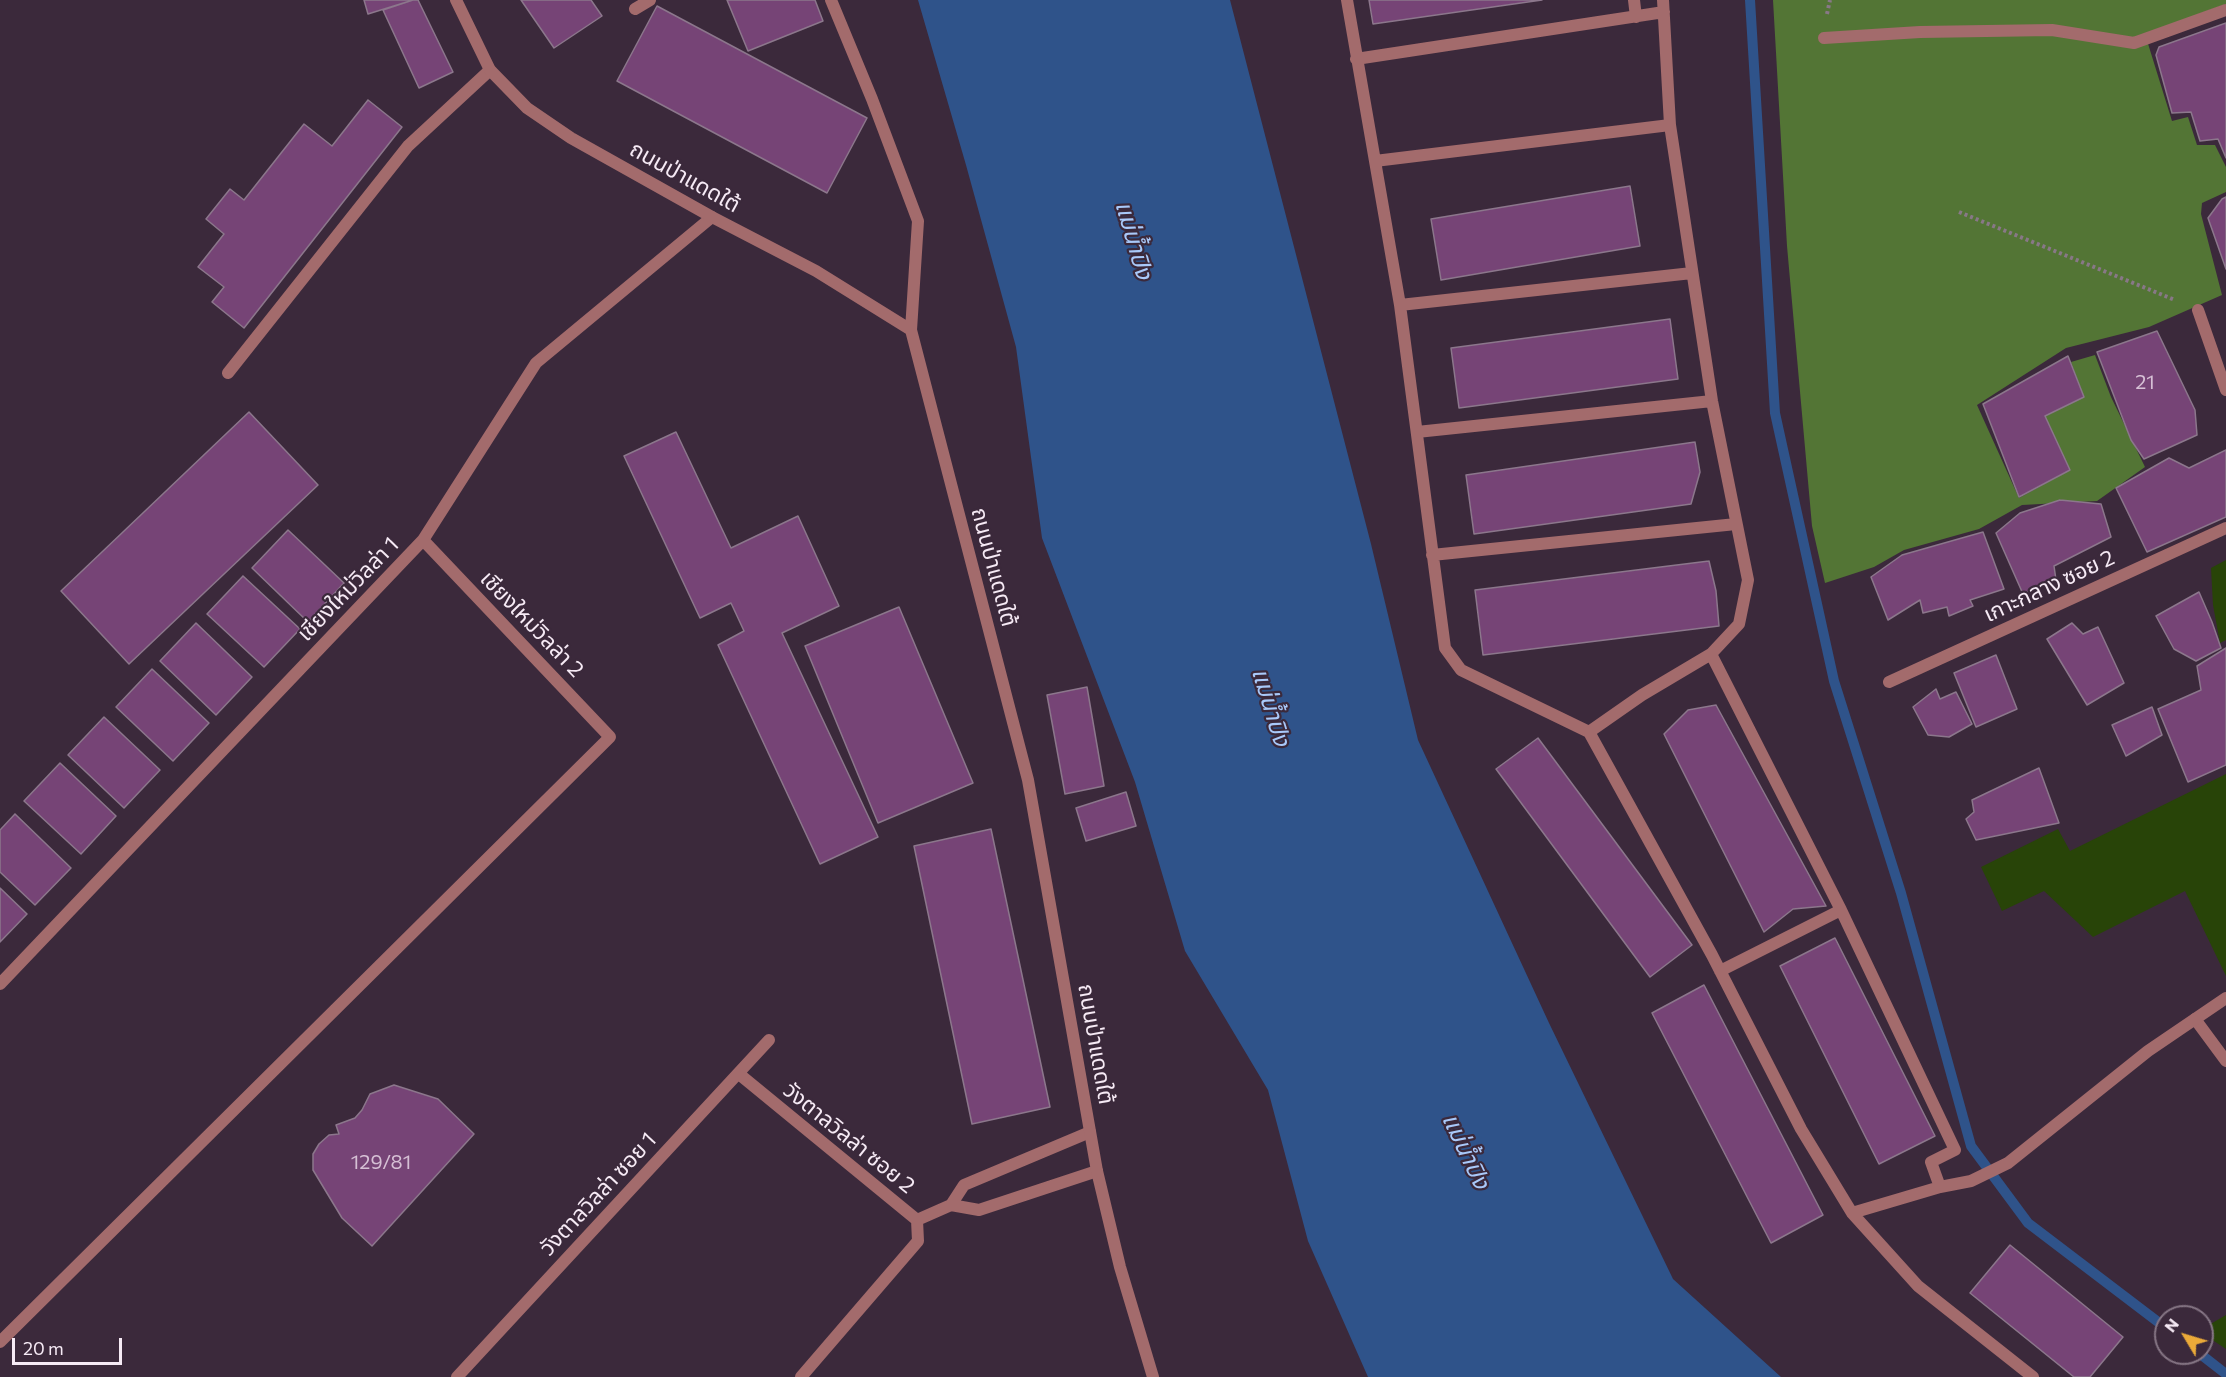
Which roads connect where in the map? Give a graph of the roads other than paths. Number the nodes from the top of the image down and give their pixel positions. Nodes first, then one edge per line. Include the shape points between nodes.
1 (456, 0) edge
2 (650, 0) edge
3 (831, 0) edge
4 (1347, 0) edge
5 (1634, 0) edge
6 (1663, 6) edge
7 (635, 9) dead end
8 (2226, 10) edge
9 (1635, 17) junction
10 (1824, 38) dead end
11 (1356, 59) junction
12 (490, 70) junction
13 (1670, 124) junction
14 (1375, 161) junction
15 (712, 217) junction
16 (1692, 273) junction
17 (1400, 305) junction
18 (2198, 310) road end
19 (911, 330) junction
20 (228, 373) dead end
21 (2226, 390) edge
22 (1712, 401) junction
23 (1417, 432) junction
24 (1736, 524) junction
25 (2226, 528) edge
26 (423, 540) junction
27 (1432, 555) junction
28 (1711, 654) junction
29 (1889, 682) dead end
30 (1589, 732) junction
31 (1841, 910) junction
32 (1720, 971) junction
33 (0, 984) edge
34 (2226, 998) edge
35 (2195, 1019) junction
36 (769, 1040) dead end
37 (2226, 1061) edge
38 (739, 1074) junction
39 (1090, 1132) junction
40 (1097, 1171) junction
41 (1940, 1187) junction
42 (951, 1205) junction
43 (1852, 1212) junction
44 (917, 1220) junction
45 (0, 1342) edge
46 (457, 1377) edge
47 (801, 1377) edge
48 (1153, 1377) edge
49 (2033, 1377) edge

1 - 12 street, ถนนป่าแดดใต้
2 - 7 street
3 - 19 street via 918,221
4 - 11 street
5 - 9 street
6 - 9 street
6 - 13 street
8 - 10 street via 2134,43 2052,30
9 - 11 street
11 - 14 street
12 - 15 street, ถนนป่าแดดใต้ via 527,108 571,138
12 - 20 street via 408,146
13 - 14 street
13 - 16 street
14 - 17 street
15 - 19 street, ถนนป่าแดดใต้ via 816,271
15 - 26 street, เชียงใหม่วิลล่า 1 via 536,363
16 - 17 street
16 - 22 street
17 - 23 street
18 - 21 street
19 - 39 street, ถนนป่าแดดใต้ via 1028,780
22 - 23 street
22 - 24 street
23 - 27 street
24 - 27 street
24 - 28 street via 1748,580 1739,624
25 - 29 street, เกาะกลาง ซอย 2
26 - 33 street, เชียงใหม่วิลล่า 1
26 - 45 street, เชียงใหม่วิลล่า 2 via 610,737
27 - 30 street via 1445,648 1461,670
28 - 30 street
28 - 31 street
30 - 32 street
31 - 32 street
31 - 41 street via 1955,1150 1930,1162
32 - 43 street via 1801,1129
34 - 35 street
35 - 37 street
35 - 41 street via 2148,1051 2008,1162 1971,1181
36 - 38 street, วังตาลวิลล่า ซอย 1
38 - 44 street, วังตาลวิลล่า ซอย 2
38 - 46 street, วังตาลวิลล่า ซอย 1
39 - 40 street, ถนนป่าแดดใต้
39 - 42 street via 964,1185
40 - 42 street via 979,1210
40 - 48 street, ถนนป่าแดดใต้ via 1120,1268
41 - 43 street
42 - 44 street
43 - 49 street via 1918,1286
44 - 47 street, วังตาลวิลล่า ซอย 2 via 918,1241

